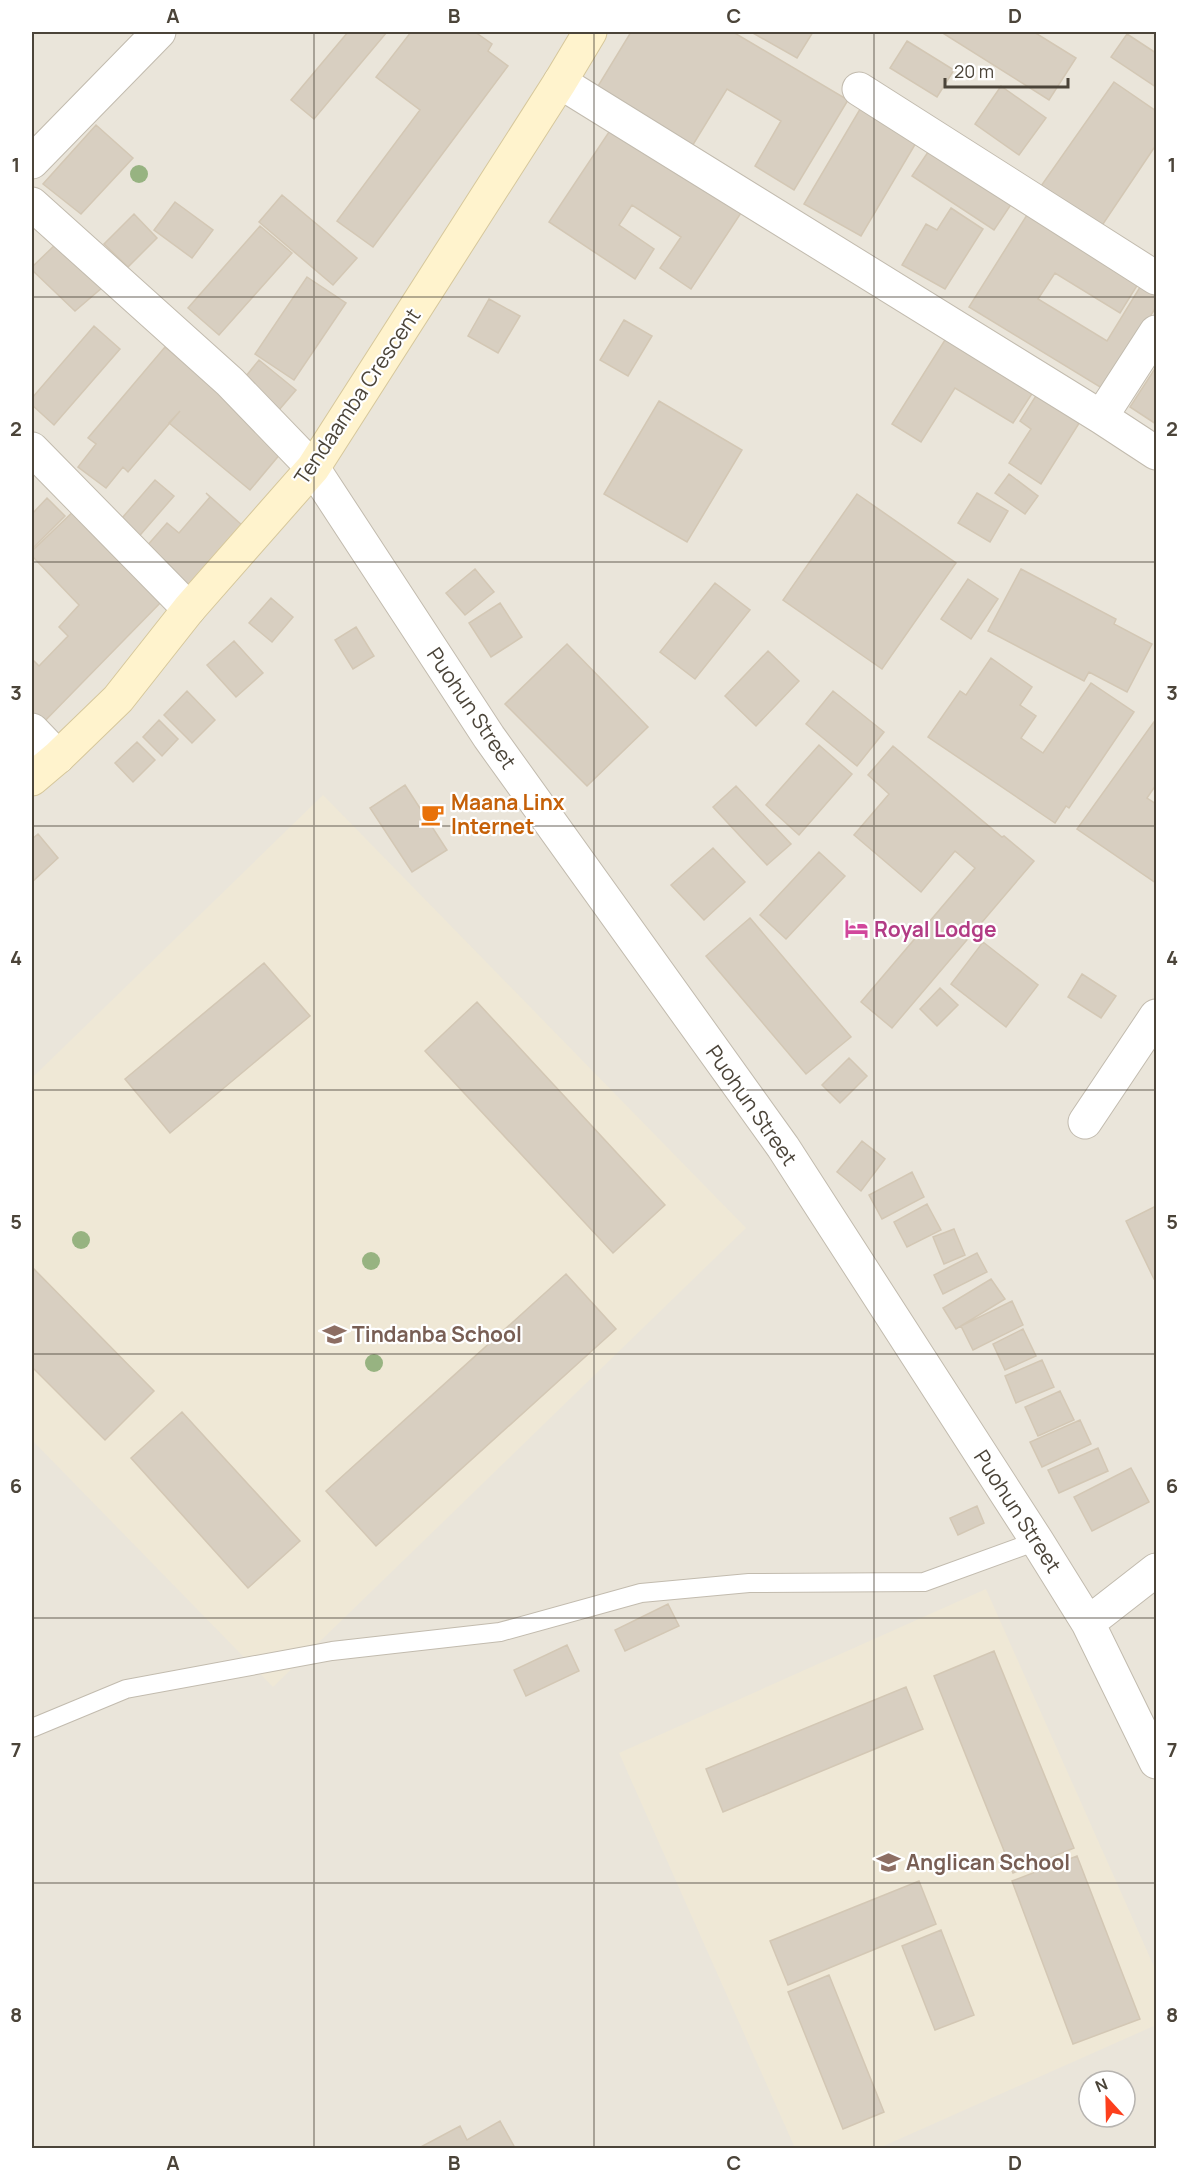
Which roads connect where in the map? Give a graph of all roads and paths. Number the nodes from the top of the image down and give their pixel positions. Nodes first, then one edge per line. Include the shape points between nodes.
1 (159, 32) edge
2 (590, 32) edge
3 (560, 82) junction
4 (859, 89) dead end
5 (32, 162) edge
6 (32, 204) edge
7 (1156, 278) edge
8 (1156, 332) edge
9 (1101, 417) junction
10 (32, 449) edge
11 (1156, 453) edge
12 (313, 468) junction
13 (189, 609) junction
14 (32, 730) edge
15 (58, 757) junction
16 (32, 779) edge
17 (1156, 1016) edge
18 (1085, 1122) dead end
19 (1037, 1541) junction
20 (1156, 1570) edge
21 (1088, 1623) junction
22 (32, 1728) edge
23 (1156, 1762) edge

1 - 5 street
2 - 3 street, Tendaamba Crescent
3 - 9 street
3 - 12 street, Tendaamba Crescent
4 - 7 street
6 - 12 street, Puohun Street via 230,382
8 - 9 street
9 - 11 street
10 - 13 street
12 - 13 street, Tendaamba Crescent
12 - 19 street, Puohun Street via 489,737 783,1147
13 - 15 street, Tendaamba Crescent via 118,699
14 - 15 street
15 - 16 street, Tendaamba Crescent
17 - 18 street
19 - 21 street, Puohun Street
19 - 22 lane via 924,1582 749,1583 641,1593 500,1632 332,1651 126,1689
20 - 21 street
21 - 23 street, Puohun Street

